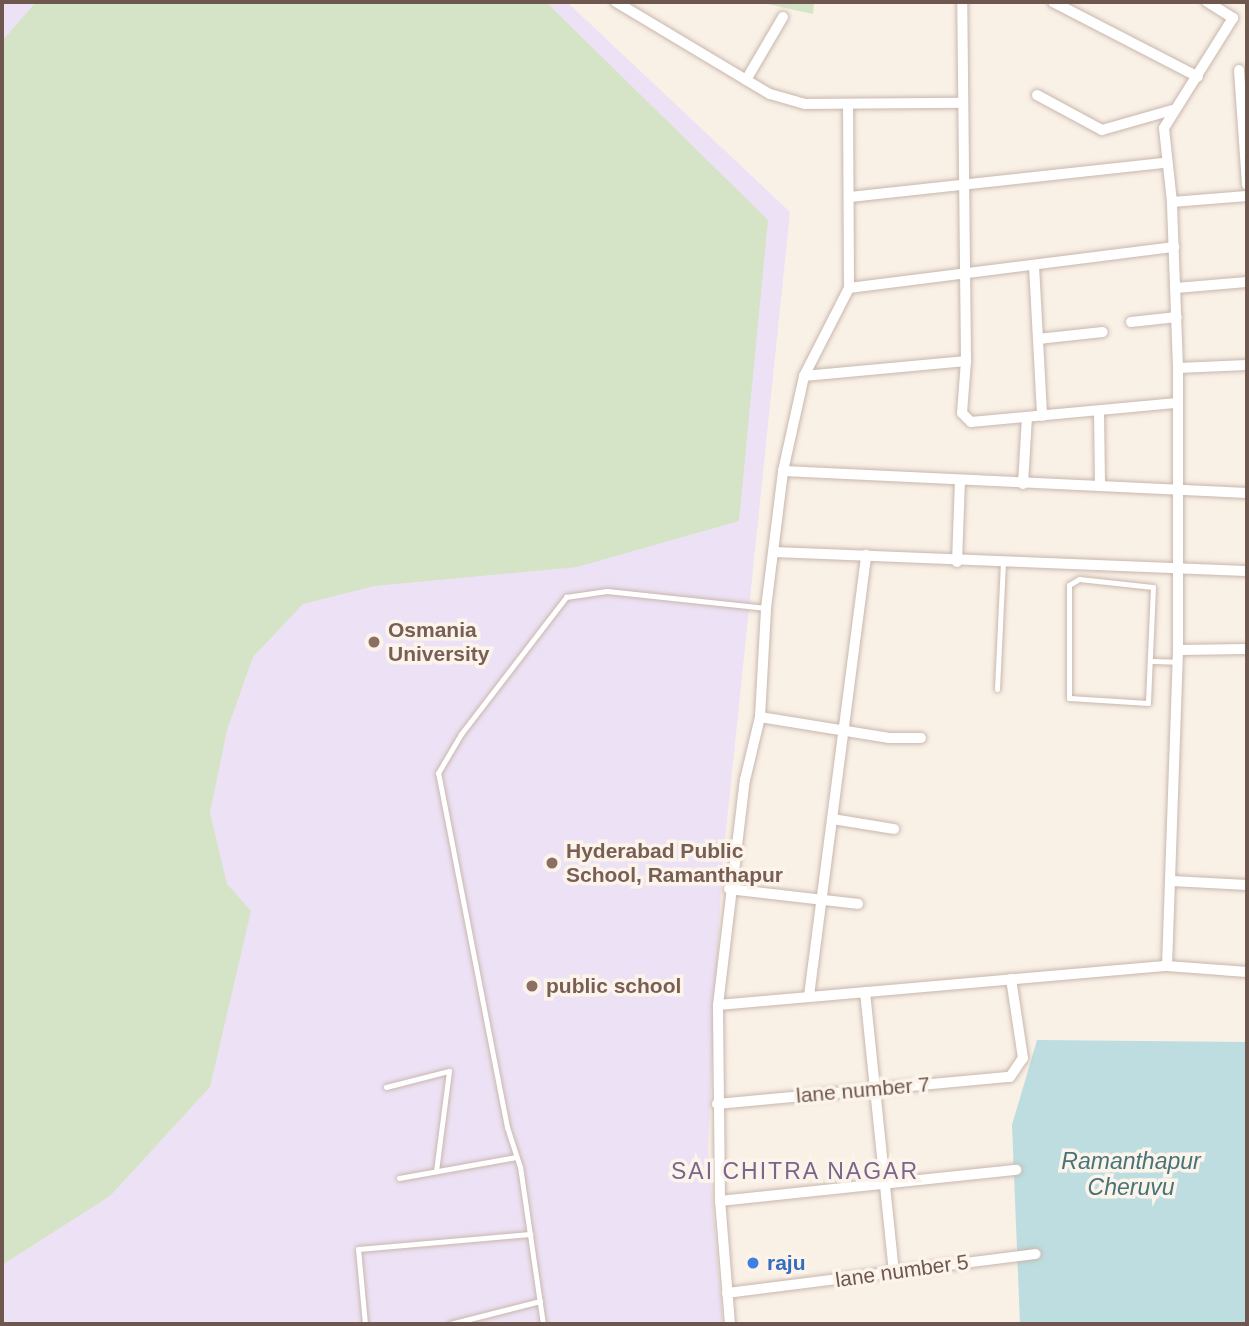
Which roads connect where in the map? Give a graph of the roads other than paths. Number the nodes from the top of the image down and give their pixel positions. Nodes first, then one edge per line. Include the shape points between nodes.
1 (616, 2) edge
2 (962, 2) edge
3 (1053, 2) edge
4 (1207, 2) edge
5 (783, 18) dead end
6 (1239, 70) dead end
7 (1198, 76) junction
8 (746, 80) junction
9 (1037, 95) dead end
10 (963, 103) junction
11 (848, 104) junction
12 (1172, 110) junction
13 (1166, 163) junction
14 (1247, 185) edge
15 (962, 186) junction
16 (1247, 196) edge
17 (850, 197) junction
18 (1172, 202) junction
19 (1174, 247) junction
20 (1034, 266) junction
21 (967, 275) junction
22 (1247, 282) edge
23 (849, 288) junction
24 (1176, 288) junction
25 (1177, 317) junction
26 (1131, 322) dead end
27 (1103, 332) dead end
28 (1038, 340) junction
29 (966, 361) junction
30 (1247, 365) edge
31 (1178, 368) junction
32 (804, 376) junction
33 (1177, 403) junction
34 (1099, 412) junction
35 (1042, 416) junction
36 (1027, 417) junction
37 (783, 471) junction
38 (960, 481) junction
39 (1023, 484) junction
40 (1100, 486) junction
41 (1178, 490) junction
42 (1247, 493) edge
43 (773, 552) junction
44 (866, 555) junction
45 (957, 562) junction
46 (1003, 565) junction
47 (1177, 571) junction
48 (1247, 572) edge
49 (766, 608) junction
50 (1247, 649) edge
51 (1178, 650) junction
52 (1152, 661) junction
53 (1177, 663) junction
54 (997, 689) dead end
55 (760, 717) junction
56 (844, 730) junction
57 (920, 738) dead end
58 (833, 819) junction
59 (894, 830) dead end
60 (1172, 881) junction
61 (1247, 885) edge
62 (729, 889) junction
63 (822, 899) junction
64 (858, 904) dead end
65 (1167, 966) junction
66 (1247, 972) edge
67 (1011, 979) junction
68 (865, 992) junction
69 (809, 996) junction
70 (718, 1005) junction
71 (387, 1087) dead end
72 (874, 1088) junction
73 (716, 1104) junction
74 (516, 1157) junction
75 (1016, 1170) dead end
76 (436, 1171) junction
77 (399, 1178) dead end
78 (883, 1184) junction
79 (720, 1201) junction
80 (530, 1234) junction
81 (1036, 1254) dead end
82 (894, 1271) junction
83 (727, 1293) junction
84 (540, 1301) junction
85 (365, 1324) edge
86 (450, 1324) edge
87 (543, 1324) edge
88 (730, 1324) edge

1 - 8 street
2 - 10 street
3 - 7 street
4 - 7 street via 1233,18
5 - 8 street
6 - 14 street
7 - 12 street
8 - 11 street via 770,94 805,104
9 - 12 street via 1102,130
10 - 11 street
10 - 15 street
11 - 17 street
12 - 13 street via 1164,128
13 - 15 street
13 - 18 street
15 - 17 street
15 - 21 street
16 - 18 street
17 - 23 street
18 - 19 street
19 - 20 street
19 - 24 street
20 - 21 street
20 - 28 street
21 - 23 street
21 - 29 street
22 - 24 street
23 - 32 street
24 - 25 street
25 - 26 street
25 - 31 street
27 - 28 street
28 - 35 street
29 - 32 street
29 - 36 street via 964,418 971,422
30 - 31 street
31 - 33 street
32 - 37 street
33 - 34 street
33 - 41 street
34 - 35 street
34 - 40 street
35 - 36 street
36 - 39 street
37 - 38 street
37 - 43 street
38 - 39 street
38 - 45 street
39 - 40 street
40 - 41 street
41 - 42 street
41 - 47 street
43 - 44 street
43 - 49 street
44 - 45 street
44 - 56 street
45 - 46 street
46 - 47 street
46 - 54 lane
47 - 48 street
47 - 51 street
49 - 55 street
49 - 74 lane via 617,591 566,597 444,758 438,773 444,812
50 - 51 street
51 - 53 street
52 - 52 lane via 1153,587 1073,580 1069,586 1069,698 1148,703
52 - 53 lane
53 - 60 street
55 - 56 street
55 - 62 street
56 - 57 street
56 - 58 street
58 - 59 street
58 - 63 street
60 - 61 street
60 - 65 street
62 - 63 street
62 - 70 street
63 - 64 street
63 - 69 street
65 - 66 street
65 - 67 street
67 - 68 street
67 - 72 street, lane number 7 via 1023,1058 1010,1077
68 - 69 street
68 - 72 street
69 - 70 street
70 - 73 street
71 - 76 lane via 449,1070
72 - 73 street, lane number 7
72 - 78 street
73 - 79 street
74 - 76 lane
74 - 80 lane
75 - 78 street
76 - 77 lane
78 - 79 street
78 - 82 street
79 - 83 street
80 - 84 lane
80 - 85 lane via 358,1249
81 - 82 street, lane number 5
82 - 83 street, lane number 5
83 - 88 street
84 - 86 lane
84 - 87 lane

